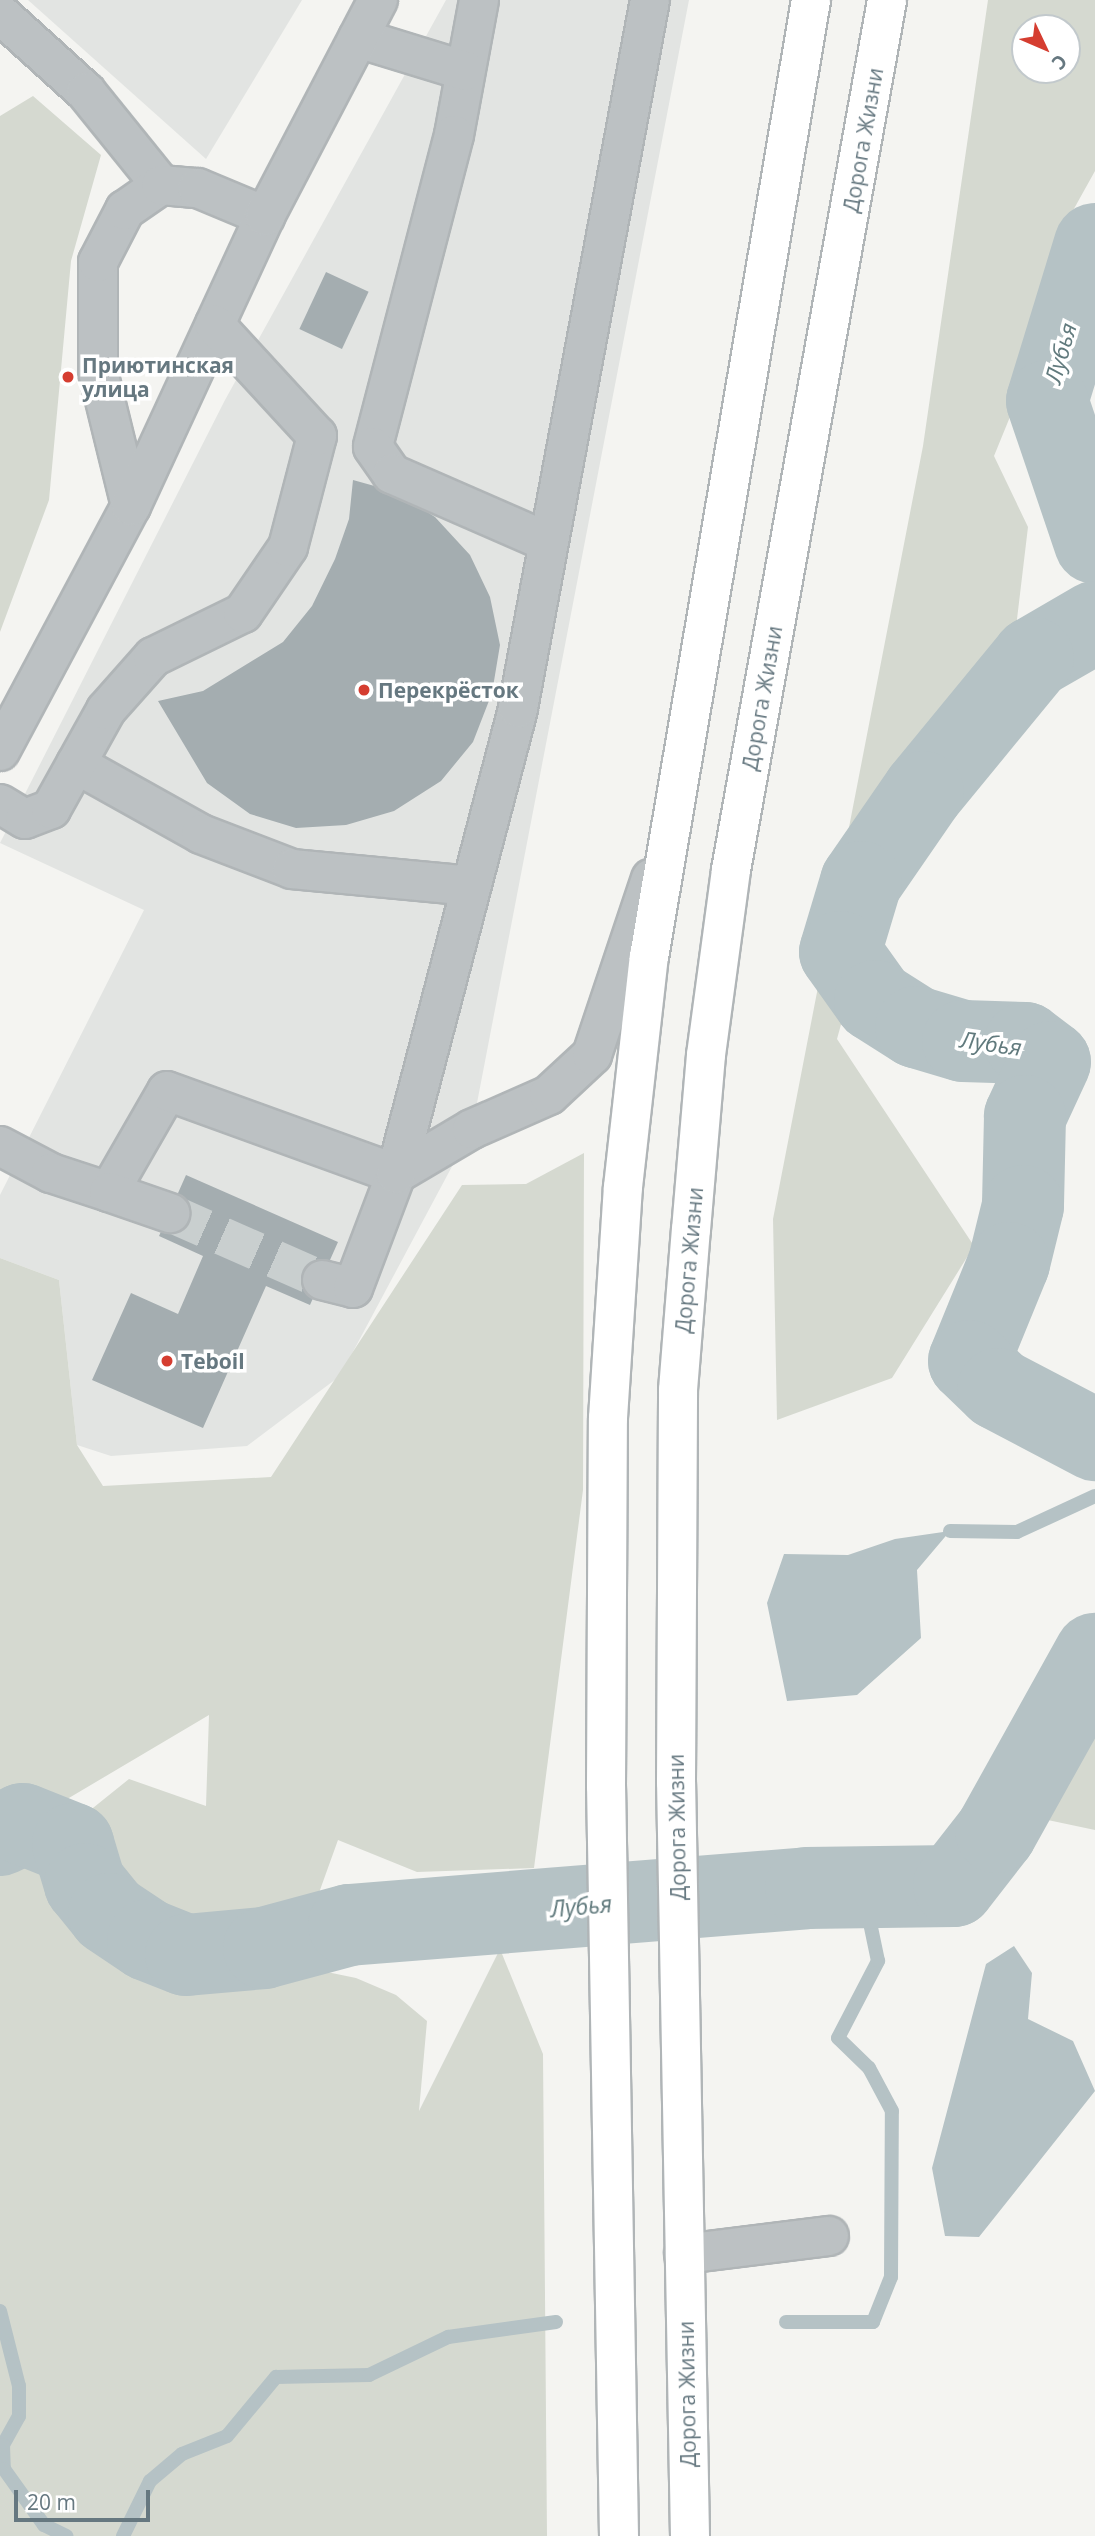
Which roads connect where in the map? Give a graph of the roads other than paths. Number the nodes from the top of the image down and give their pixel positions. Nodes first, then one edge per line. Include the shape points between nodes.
1 (378, 0) edge
2 (479, 0) edge
3 (650, 0) edge
4 (811, 0) edge
5 (887, 0) edge
6 (0, 14) edge
7 (358, 38) junction
8 (465, 71) junction
9 (161, 186) junction
10 (265, 216) junction
11 (215, 325) junction
12 (317, 436) junction
13 (373, 447) junction
14 (131, 506) junction
15 (548, 542) junction
16 (0, 751) edge
17 (76, 764) junction
18 (0, 804) edge
19 (673, 811) junction
20 (471, 886) junction
21 (0, 1146) edge
22 (396, 1174) junction
23 (109, 1192) junction
24 (170, 1213) tunnel mouth
25 (322, 1280) tunnel mouth
26 (829, 2236) dead end
27 (684, 2254) junction
28 (619, 2536) edge
29 (690, 2536) edge

1 - 7 street
2 - 8 street
3 - 15 street
4 - 19 main road
5 - 27 main road, Дорога Жизни via 736,843 706,1055 678,1390 676,1782
6 - 9 street via 86,92
7 - 8 street
7 - 10 street
8 - 13 street
9 - 10 street via 198,188
9 - 14 street via 125,211 98,262 98,372
10 - 11 street
11 - 12 street
11 - 14 street
12 - 13 street
12 - 17 street via 288,547 243,613 153,657 107,710
13 - 15 street via 392,474
14 - 16 street
15 - 20 street via 518,708
17 - 18 street via 51,809 25,819
17 - 20 street via 201,834 292,869
19 - 22 street via 592,1055 549,1095 472,1129
19 - 28 main road via 649,957 623,1187 608,1418 607,2005
20 - 22 street
21 - 23 street via 51,1173
22 - 23 street via 167,1090
22 - 25 street via 353,1288
23 - 24 street
26 - 27 street
27 - 29 main road, Дорога Жизни

